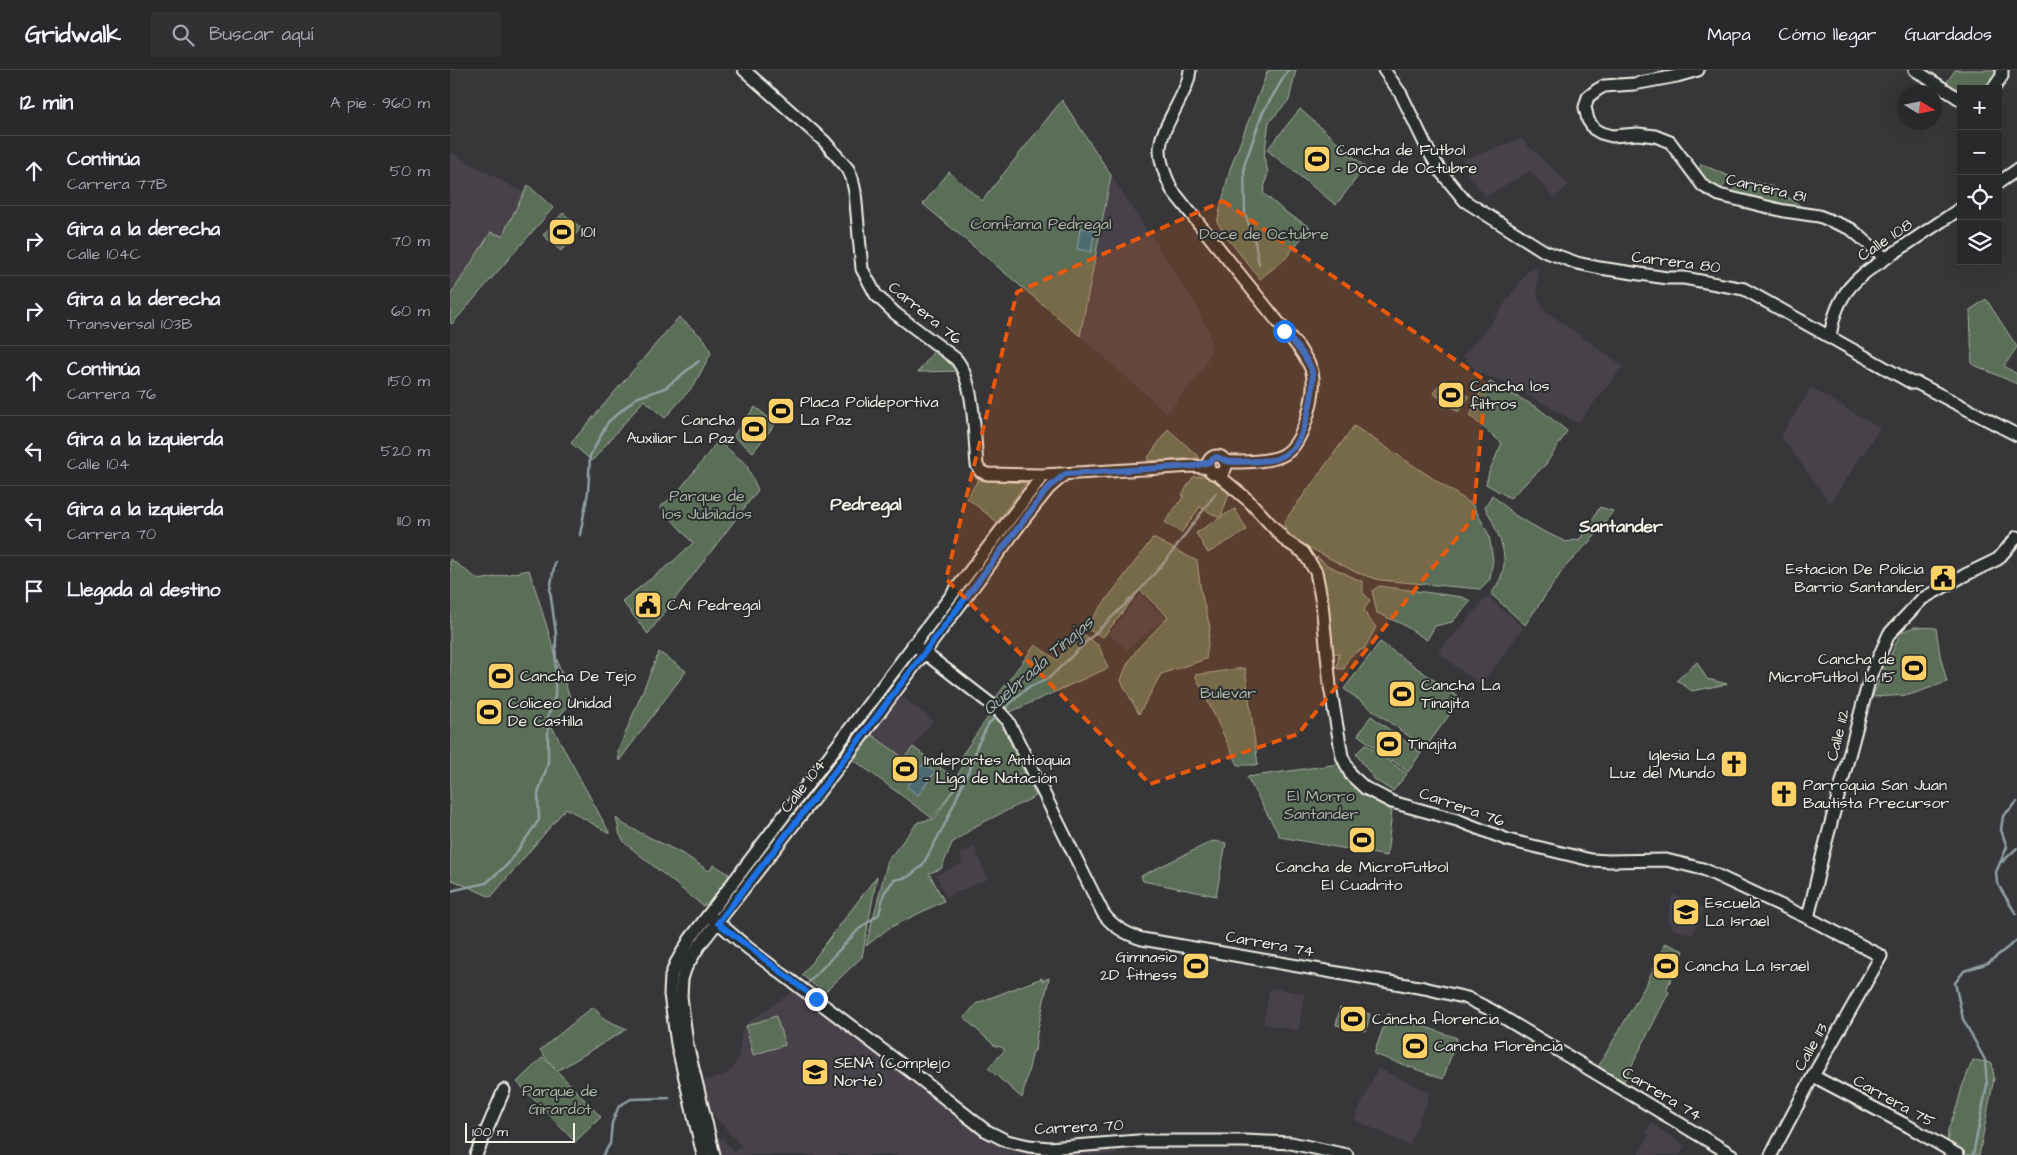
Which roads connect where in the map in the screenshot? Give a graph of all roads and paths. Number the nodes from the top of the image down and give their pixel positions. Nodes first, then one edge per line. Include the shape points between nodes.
1 (744, 70) edge
2 (1190, 70) edge
3 (1384, 70) edge
4 (1698, 70) edge
5 (1915, 70) edge
6 (2002, 70) edge
7 (1996, 85) edge
8 (1957, 97) edge
9 (2017, 170) edge
10 (2002, 180) edge
11 (843, 206) dead end
12 (1957, 211) edge
13 (856, 214) junction
14 (1885, 258) junction
15 (1830, 338) junction
16 (2017, 435) edge
17 (1220, 466) junction
18 (1065, 474) junction
19 (1043, 475) junction
20 (2017, 537) edge
21 (913, 644) junction
22 (924, 653) junction
23 (709, 914) junction
24 (1808, 918) junction
25 (718, 923) junction
26 (1881, 956) joint
27 (1813, 1076) junction
28 (504, 1090) dead end
29 (476, 1155) edge
30 (703, 1155) edge
31 (714, 1155) edge
32 (1347, 1155) edge
33 (1732, 1155) edge
34 (1771, 1155) edge
35 (1958, 1155) edge

1 - 13 main road, Carrera 76 via 819,136 844,164 852,178
2 - 17 main road via 1186,87 1161,137 1161,168 1172,190 1299,348 1312,370 1313,381 1304,425 1297,442 1286,454 1274,459
3 - 15 main road, Carrera 80 via 1401,94 1441,172 1465,201 1544,251 1600,268 1744,289
4 - 14 main road, Carrera 81 via 1634,84 1604,86 1588,97 1585,107 1588,120 1601,134 1638,134 1670,142 1703,186 1719,195 1819,216 1851,229
5 - 8 main road
6 - 7 main road
9 - 10 main road
11 - 13 main road via 855,209
12 - 14 main road, Calle 108
13 - 19 main road, Carrera 76 via 862,269 876,295 956,359 965,372 980,471
14 - 15 main road, Calle 108 via 1862,273 1840,299
15 - 16 main road, Carrera 80
17 - 18 main road, Carrera 76
17 - 24 main road, Carrera 76 via 1228,482 1286,541 1303,552 1316,572 1342,756 1351,775 1365,788 1392,802 1457,820 1508,840 1591,860 1666,860 1703,868
18 - 19 main road, Carrera 76
18 - 22 main road, Calle 104 via 1048,488
19 - 21 main road, Calle 104
20 - 24 main road, Calle 112 via 1998,559 1922,600 1889,634 1870,677
21 - 22 main road, Carrera 74
21 - 23 main road, Calle 104
22 - 25 main road, Calle 104
22 - 33 main road, Carrera 74 via 996,708 1008,721 1102,913 1122,931 1142,939 1467,998
23 - 25 main road, Carrera 70
23 - 30 main road, Calle 104 via 676,963 670,994 678,1050
24 - 26 main road, Carrera 76
25 - 31 main road, Calle 104 via 686,967 681,996 686,1044
25 - 32 main road, Carrera 70 via 985,1130 1007,1141 1049,1148 1138,1141 1244,1141 1291,1143
26 - 27 main road, Calle 113
27 - 34 main road, Calle 113
27 - 35 main road, Carrera 75
28 - 29 main road

